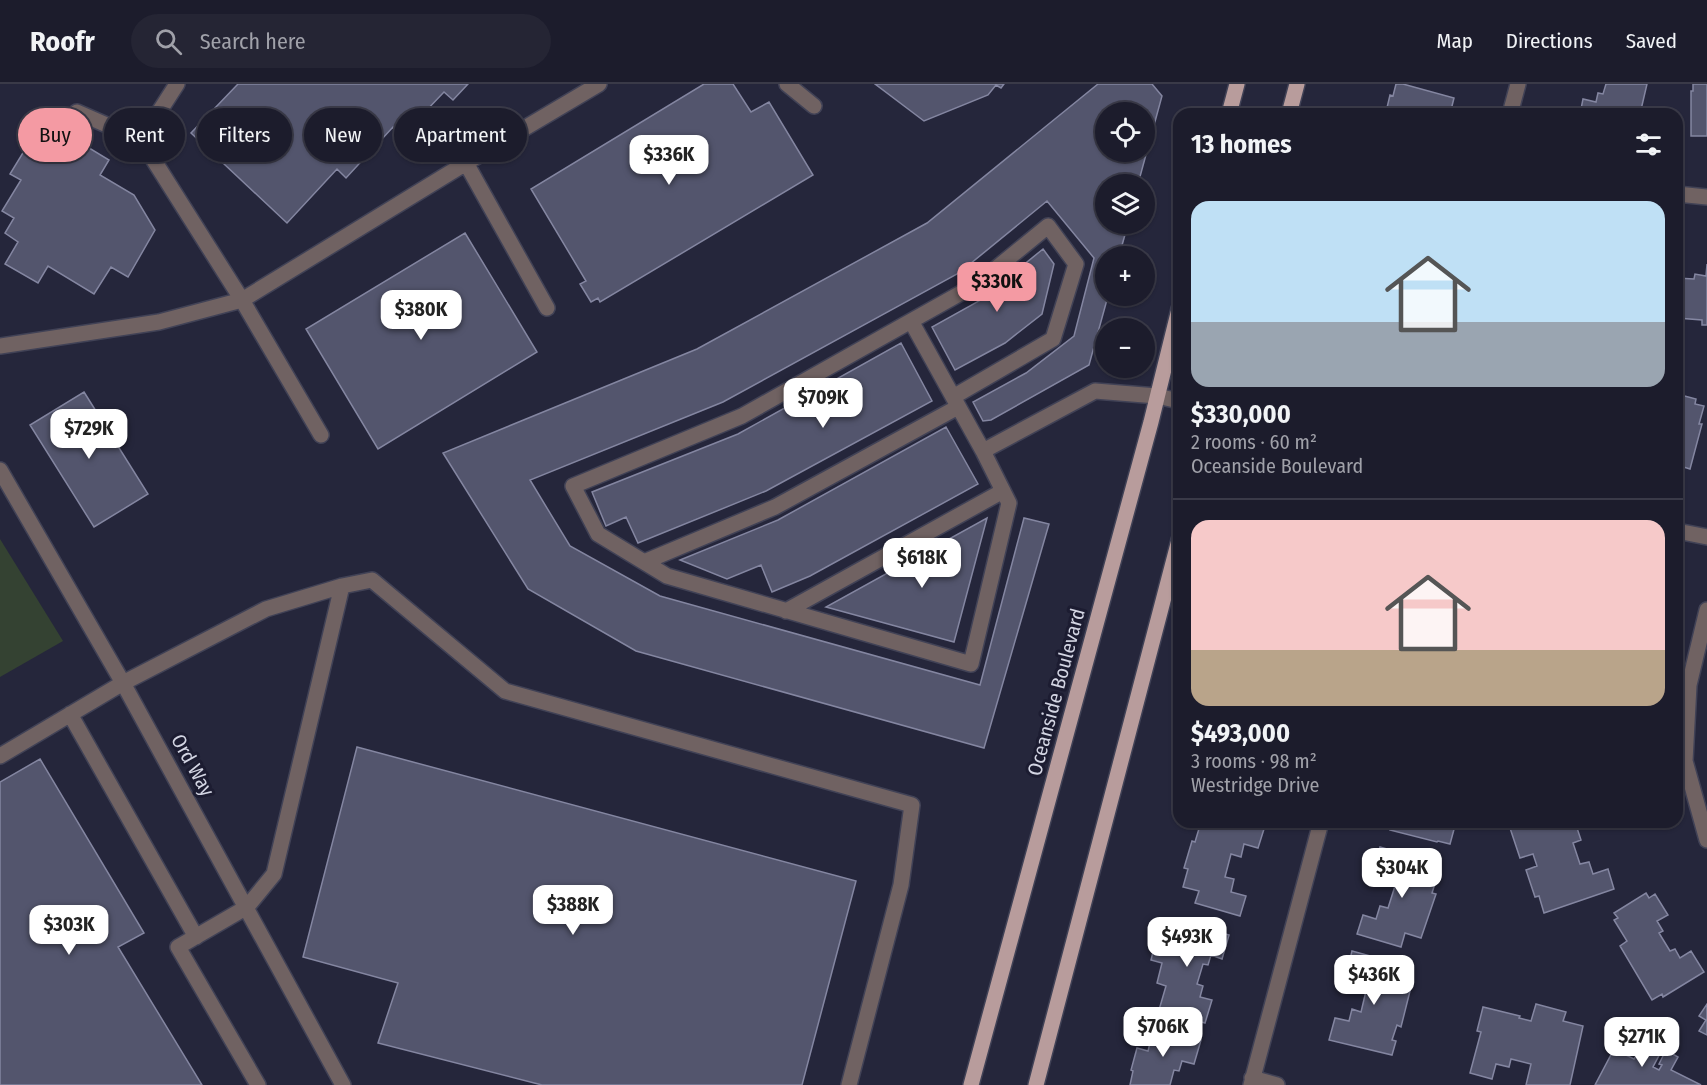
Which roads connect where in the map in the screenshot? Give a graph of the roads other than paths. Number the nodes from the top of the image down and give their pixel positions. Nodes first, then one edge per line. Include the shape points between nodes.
1 (177, 84) edge
2 (599, 84) edge
3 (787, 84) edge
4 (1237, 84) edge
5 (1297, 84) edge
6 (1518, 84) edge
7 (814, 106) dead end
8 (162, 108) edge
9 (1231, 108) edge
10 (1291, 108) edge
11 (1512, 108) edge
12 (155, 162) edge
13 (466, 163) junction
14 (1683, 195) edge
15 (1707, 197) edge
16 (242, 300) junction
17 (547, 308) dead end
18 (910, 321) junction
19 (1173, 333) edge
20 (0, 346) edge
21 (1157, 396) junction
22 (1173, 400) edge
23 (956, 402) junction
24 (321, 435) dead end
25 (983, 451) junction
26 (0, 470) edge
27 (1003, 491) junction
28 (1683, 532) edge
29 (1707, 537) edge
30 (644, 562) junction
31 (1173, 563) edge
32 (342, 586) junction
33 (1707, 610) edge
34 (786, 611) junction
35 (123, 683) junction
36 (69, 714) junction
37 (0, 756) edge
38 (1319, 828) edge
39 (1707, 840) edge
40 (248, 908) junction
41 (196, 936) junction
42 (1252, 1082) edge
43 (258, 1085) edge
44 (343, 1085) edge
45 (849, 1085) edge
46 (971, 1085) edge
47 (1036, 1085) edge
48 (1277, 1085) edge

1 - 8 street
2 - 13 street
3 - 7 street
4 - 9 main road
5 - 10 main road
6 - 11 street
12 - 16 street
13 - 16 street
13 - 17 street
14 - 15 street
16 - 20 street via 159,322
16 - 24 street
18 - 23 street
18 - 23 street via 977,284 1048,226 1076,264 1053,339
18 - 30 street via 742,416 573,486 598,534
19 - 21 main road, Oceanside Boulevard
21 - 22 street
21 - 25 street via 1095,391
21 - 46 main road, Oceanside Boulevard
23 - 25 street
23 - 30 street via 775,507
25 - 27 street
26 - 35 street, Ord Way
27 - 34 street
27 - 34 street via 1009,504 970,664
28 - 29 street
30 - 34 street via 667,576
31 - 47 main road
32 - 35 street via 266,609
32 - 40 street via 274,874
32 - 45 street via 372,580 505,691 912,805 901,885
33 - 39 street via 1689,685 1685,761
35 - 36 street
35 - 40 street, Ord Way
36 - 37 street
36 - 41 street
38 - 42 street
40 - 41 street
40 - 44 street, Ord Way
41 - 43 street via 178,947
42 - 48 street

